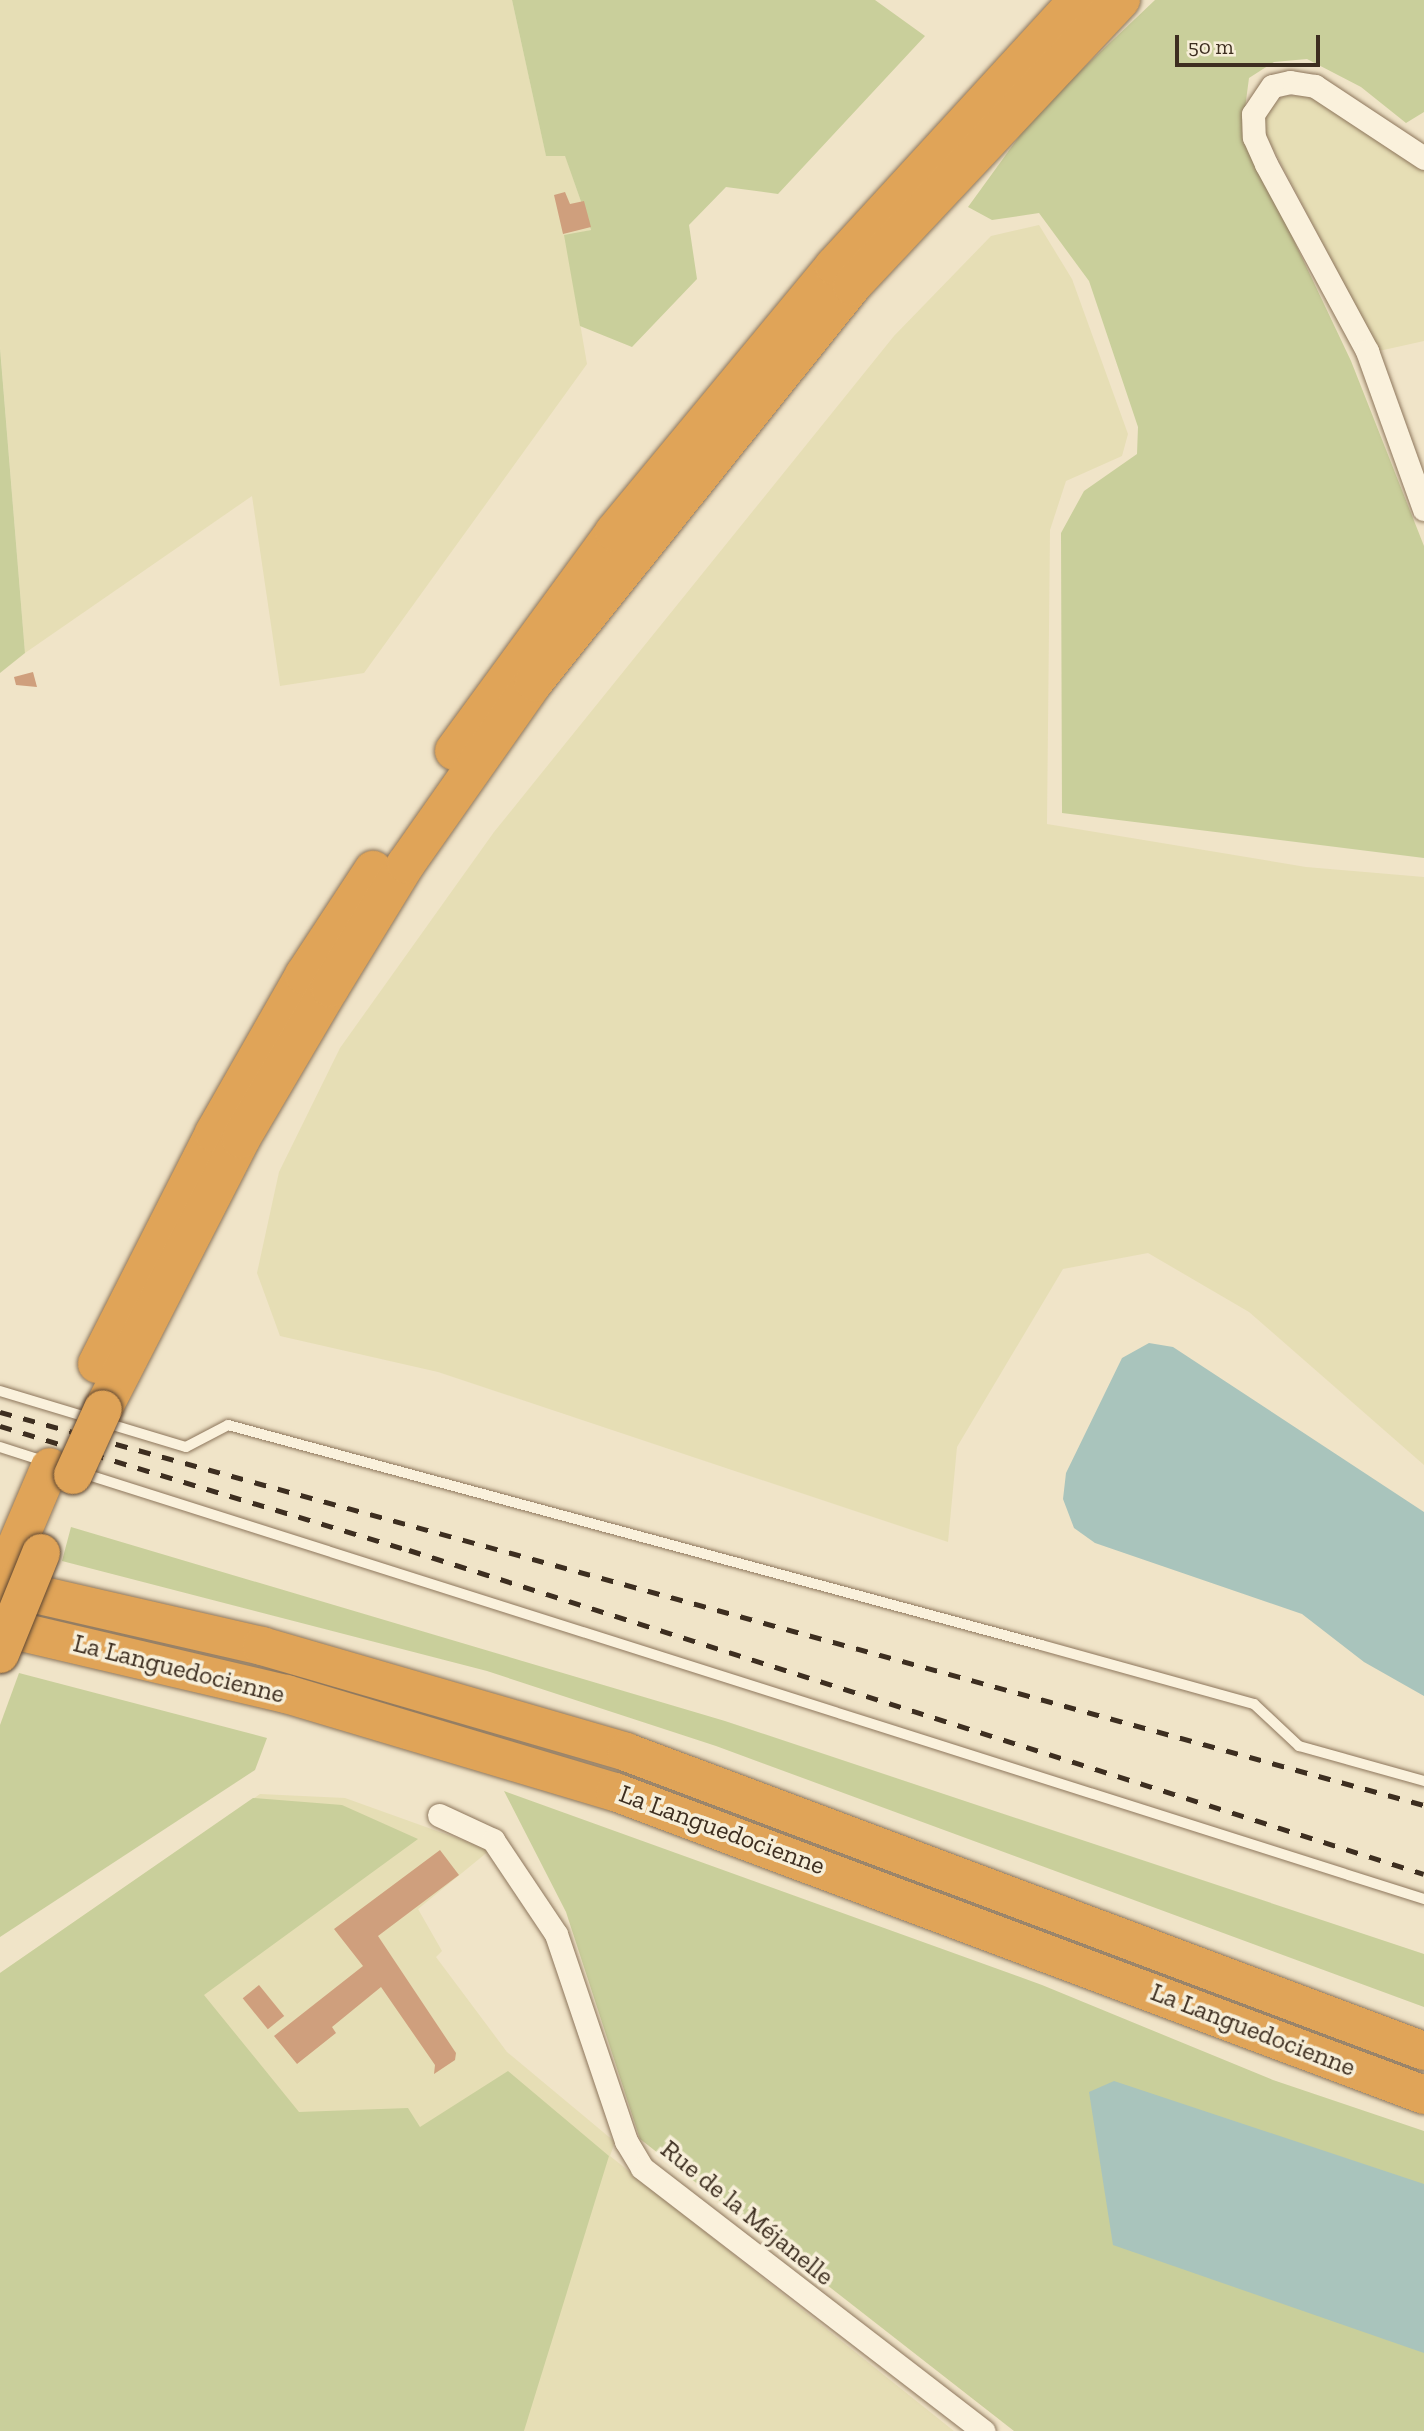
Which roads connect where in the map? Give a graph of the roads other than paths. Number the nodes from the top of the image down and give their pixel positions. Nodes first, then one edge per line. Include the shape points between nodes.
1 (1078, 0) edge
2 (1121, 0) edge
3 (1424, 158) edge
4 (1424, 509) edge
5 (0, 1391) edge
6 (91, 1405) junction
7 (0, 1447) edge
8 (28, 1549) junction
9 (0, 1585) edge
10 (0, 1627) edge
11 (0, 1654) edge
12 (1424, 1781) edge
13 (439, 1815) dead end
14 (1424, 1899) edge
15 (1424, 2051) edge
16 (1424, 2095) edge
17 (985, 2431) edge

1 - 6 highway via 834,266 614,532 511,668 304,975 194,1170
2 - 6 highway via 852,286 534,682 406,864 330,988
3 - 4 street via 1315,86 1290,82 1272,86 1253,114 1254,137 1367,351
5 - 12 lane via 186,1447 228,1425 1041,1645 1254,1704 1299,1746
6 - 8 highway
7 - 14 lane
8 - 9 highway
8 - 11 highway, bridge
9 - 15 highway, La Languedocienne via 262,1646 626,1752
10 - 16 highway, La Languedocienne via 298,1698 615,1792
13 - 17 street, Rue de la Méjanelle via 493,1840 556,1934 626,2141 642,2168

